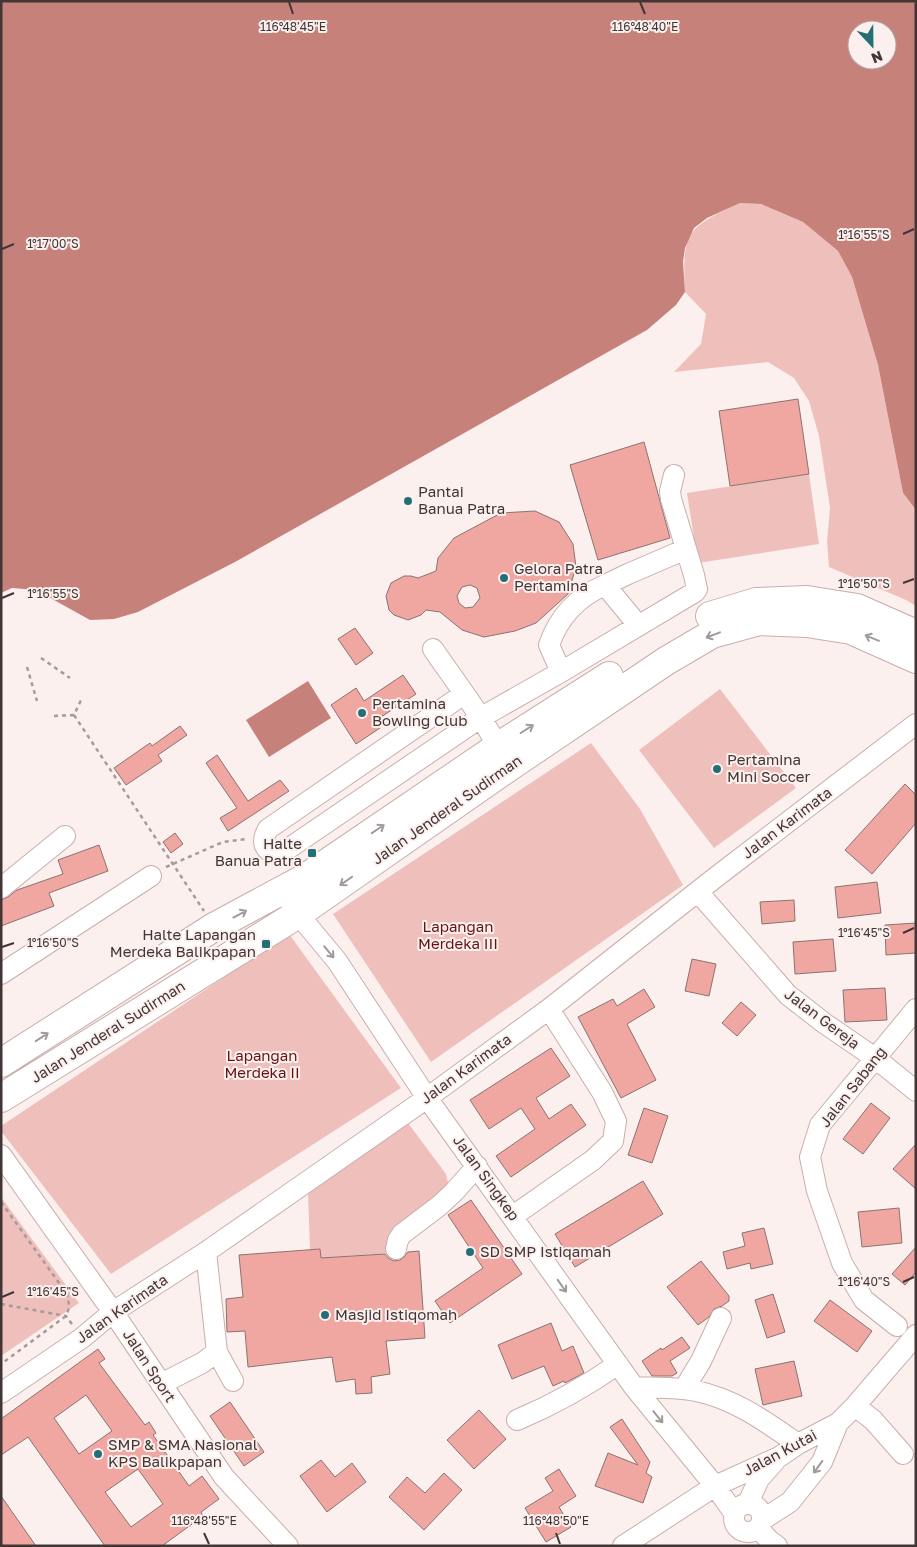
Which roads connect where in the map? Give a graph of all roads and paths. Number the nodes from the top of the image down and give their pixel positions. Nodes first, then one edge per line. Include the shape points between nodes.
1 (674, 475) dead end
2 (686, 549) junction
3 (605, 585) junction
4 (638, 625) junction
5 (916, 634) edge
6 (433, 649) dead end
7 (41, 658) dead end
8 (916, 659) edge
9 (27, 667) dead end
10 (561, 672) junction
11 (70, 678) dead end
12 (464, 694) junction
13 (82, 698) dead end
14 (37, 701) dead end
15 (74, 715) junction
16 (54, 716) dead end
17 (480, 718) junction
18 (916, 724) edge
19 (504, 757) junction
20 (65, 836) dead end
21 (263, 836) junction
22 (173, 863) junction
23 (151, 876) joint
24 (1, 888) edge
25 (284, 891) junction
26 (698, 892) junction
27 (298, 914) junction
28 (214, 927) junction
29 (1, 974) edge
30 (549, 1009) junction
31 (916, 1009) edge
32 (875, 1058) junction
33 (1, 1063) edge
34 (916, 1092) edge
35 (1, 1098) edge
36 (428, 1098) junction
37 (1, 1155) edge
38 (477, 1166) junction
39 (1, 1202) edge
40 (513, 1216) junction
41 (396, 1249) dead end
42 (206, 1252) junction
43 (1, 1304) edge
44 (113, 1312) junction
45 (66, 1316) junction
46 (721, 1318) dead end
47 (897, 1326) dead end
48 (916, 1335) edge
49 (82, 1338) junction
50 (217, 1352) junction
51 (1, 1364) edge
52 (618, 1364) junction
53 (233, 1381) dead end
54 (161, 1384) junction
55 (634, 1387) junction
56 (684, 1390) junction
57 (1, 1394) edge
58 (855, 1406) junction
59 (517, 1420) dead end
60 (838, 1423) junction
61 (798, 1444) junction
62 (903, 1454) dead end
63 (779, 1457) junction
64 (715, 1486) junction
65 (741, 1508) junction
66 (758, 1537) edge
67 (288, 1546) edge
68 (623, 1546) edge

1 - 2 street via 671,499
2 - 3 street
2 - 4 street via 697,589
3 - 4 street
3 - 10 street via 575,603 554,629 549,645
4 - 10 street
19 -> 5 highway, Jalan Jenderal Sudirman via 572,701 705,617 756,602 807,600 857,608
6 - 12 street
7 - 11 path
8 -> 19 highway, Jalan Jenderal Sudirman via 851,630 807,623 759,621 712,634
9 - 14 path
10 - 17 street
12 - 17 street
12 - 21 street via 268,829
13 - 15 path
15 - 16 path
15 - 22 path
17 - 19 street
17 - 21 street via 279,855 270,852
18 - 26 street, Jalan Karimata
25 -> 19 highway, Jalan Jenderal Sudirman
19 -> 27 highway, Jalan Jenderal Sudirman
20 - 24 street
21 - 22 path via 223,842
22 - 23 path
22 - 28 path
23 - 29 street
25 - 27 street, Jalan Singkep
28 -> 25 highway, Jalan Jenderal Sudirman
26 - 30 street, Jalan Karimata
26 - 32 street, Jalan Gereja via 788,994
27 - 35 highway, Jalan Jenderal Sudirman
27 -> 36 street, Jalan Singkep via 337,961
33 -> 28 highway, Jalan Jenderal Sudirman
30 - 36 street, Jalan Karimata
30 - 40 street via 602,1092 616,1121 613,1141 592,1160
31 - 32 street, Jalan Sabang
32 - 34 street, Jalan Gereja
32 - 47 street, Jalan Sabang via 820,1125 810,1157 817,1191 842,1263 864,1300
36 - 38 street, Jalan Singkep
36 - 42 street, Jalan Karimata
37 - 44 street, Jalan Sport
38 - 40 street, Jalan Singkep
38 - 41 street via 439,1206 402,1234
39 - 45 path via 66,1294 69,1310
40 -> 52 street, Jalan Singkep
42 - 44 street, Jalan Karimata
42 - 50 street
43 - 45 path
44 - 49 street, Jalan Karimata
44 - 54 street, Jalan Sport
45 - 49 path
45 - 51 path
46 - 56 street
48 - 58 street, Jalan Kutai
49 - 57 street, Jalan Karimata
50 - 53 street
50 - 54 street
52 - 55 street, Jalan Singkep
52 - 59 street via 585,1388
54 - 67 street, Jalan Sport via 224,1477
55 - 56 street
55 -> 64 street, Jalan Singkep
56 - 61 street via 722,1398 750,1412
58 - 60 street, Jalan Kutai
58 - 62 street via 873,1420
60 - 61 street, Jalan Kutai
60 -> 66 street via 822,1462
61 - 63 street, Jalan Kutai
63 - 64 street, Jalan Kutai
63 - 65 street via 759,1479
64 - 65 street, Jalan Singkep
64 - 68 street, Jalan Kutai
65 - 66 street, Jalan Singkep via 757,1507 762,1515

